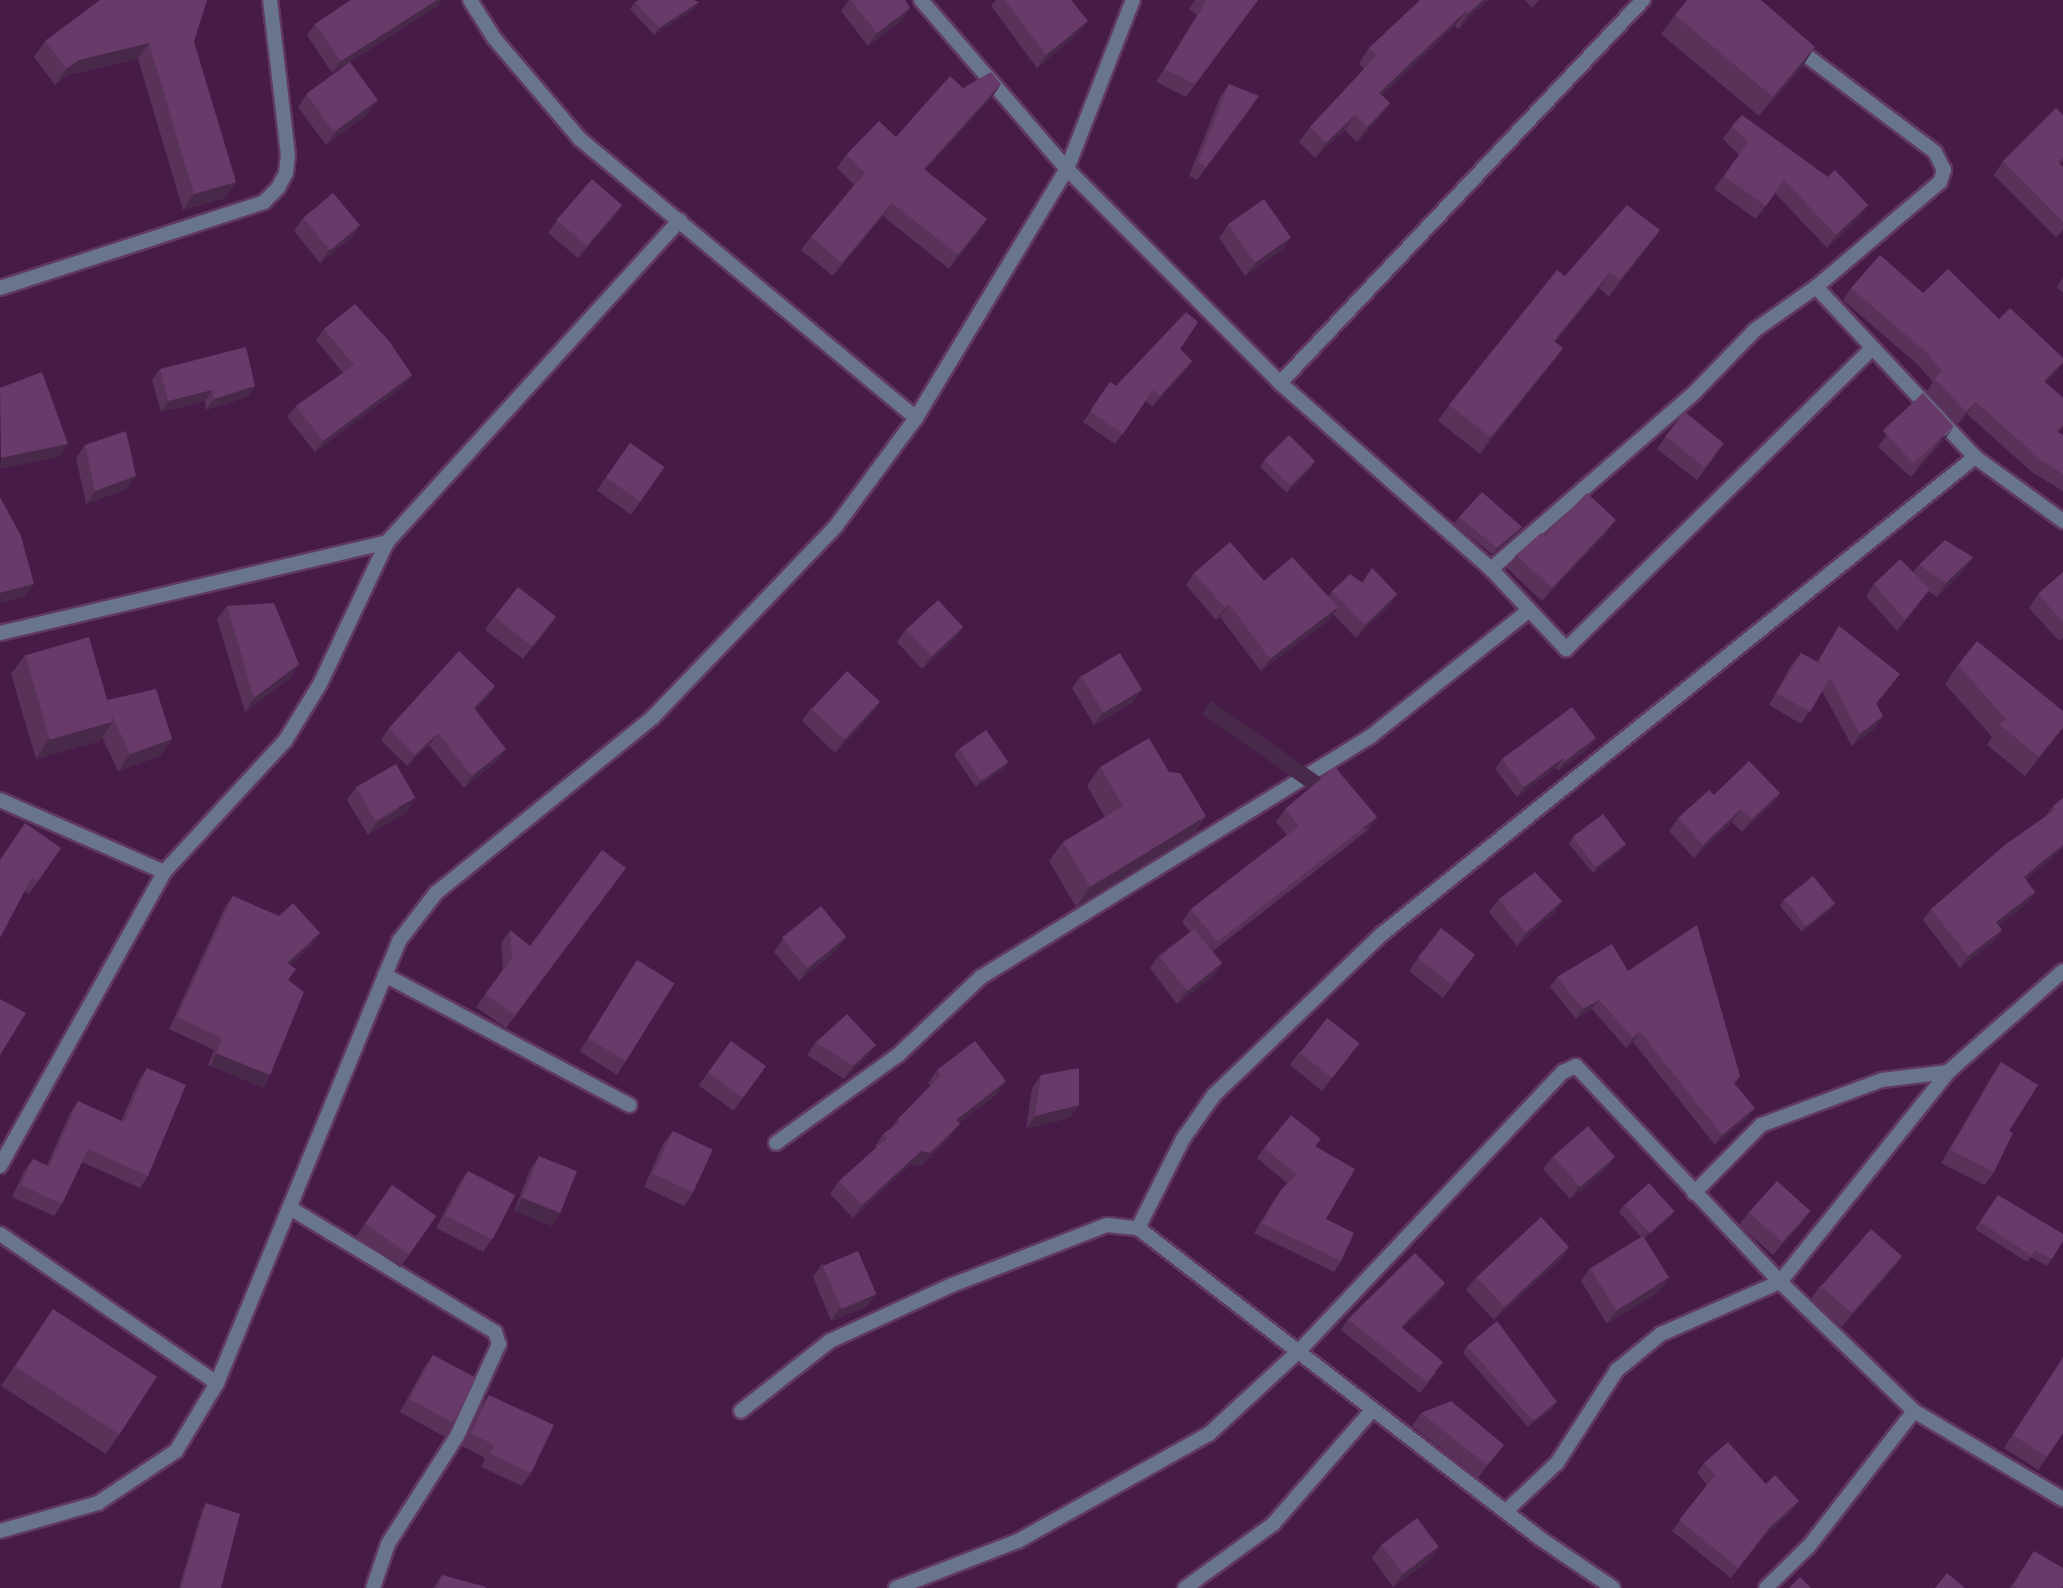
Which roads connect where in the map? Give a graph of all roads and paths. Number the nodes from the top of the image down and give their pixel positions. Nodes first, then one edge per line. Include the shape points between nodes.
1 (270, 0) edge
2 (470, 0) edge
3 (921, 0) edge
4 (1133, 0) edge
5 (1643, 0) edge
6 (1783, 36) edge
7 (1067, 169) junction
8 (680, 220) junction
9 (1816, 286) junction
10 (0, 288) edge
11 (1872, 348) junction
12 (1280, 383) junction
13 (916, 418) junction
14 (1975, 457) junction
15 (2063, 521) edge
16 (387, 542) junction
17 (1491, 569) junction
18 (1528, 611) junction
19 (0, 633) edge
20 (0, 800) edge
21 (164, 872) junction
22 (2063, 971) edge
23 (385, 975) junction
24 (1948, 1072) junction
25 (630, 1105) dead end
26 (776, 1143) dead end
27 (0, 1166) edge
28 (1694, 1193) junction
29 (290, 1208) junction
30 (1138, 1228) junction
31 (0, 1234) edge
32 (1780, 1282) junction
33 (1298, 1352) junction
34 (217, 1383) junction
35 (1373, 1409) junction
36 (1914, 1410) junction
37 (741, 1411) dead end
38 (2063, 1500) edge
39 (1506, 1511) junction
40 (0, 1531) edge
41 (1610, 1587) edge
42 (373, 1588) edge
43 (896, 1588) edge
44 (1185, 1588) edge
45 (1766, 1588) edge

1 - 10 street via 288,155 278,188 264,202
2 - 8 street via 494,38 580,139
3 - 7 street
4 - 7 street
5 - 12 street
6 - 9 street via 1812,63 1935,152 1944,170 1940,182
7 - 12 street
7 - 13 street
8 - 13 street
8 - 16 street
9 - 11 street
9 - 17 street via 1755,330 1693,394
11 - 14 street
11 - 18 street via 1566,649
12 - 17 street
13 - 23 street via 836,526 653,717 436,893 399,941
14 - 15 street
14 - 30 street via 1382,934 1214,1095 1183,1139
16 - 19 street
16 - 21 street via 320,684 285,741
17 - 18 street
18 - 26 street via 1371,736 981,977 898,1055
20 - 21 street
21 - 27 street
22 - 24 street
23 - 25 street
23 - 29 street
24 - 28 street via 1882,1080 1761,1125
24 - 32 street
28 - 32 street
28 - 33 street via 1583,1069 1569,1068
29 - 34 street
29 - 42 street via 495,1332 499,1344 457,1436 388,1544
30 - 33 street
30 - 37 street via 1107,1225 830,1341
31 - 34 street
32 - 36 street
32 - 39 street via 1661,1334 1617,1370 1557,1463
33 - 35 street
33 - 43 street via 1197,1441 1018,1541
34 - 40 street via 176,1451 98,1503
35 - 39 street
35 - 44 street via 1273,1524
36 - 38 street
36 - 45 street via 1809,1546
39 - 41 street

